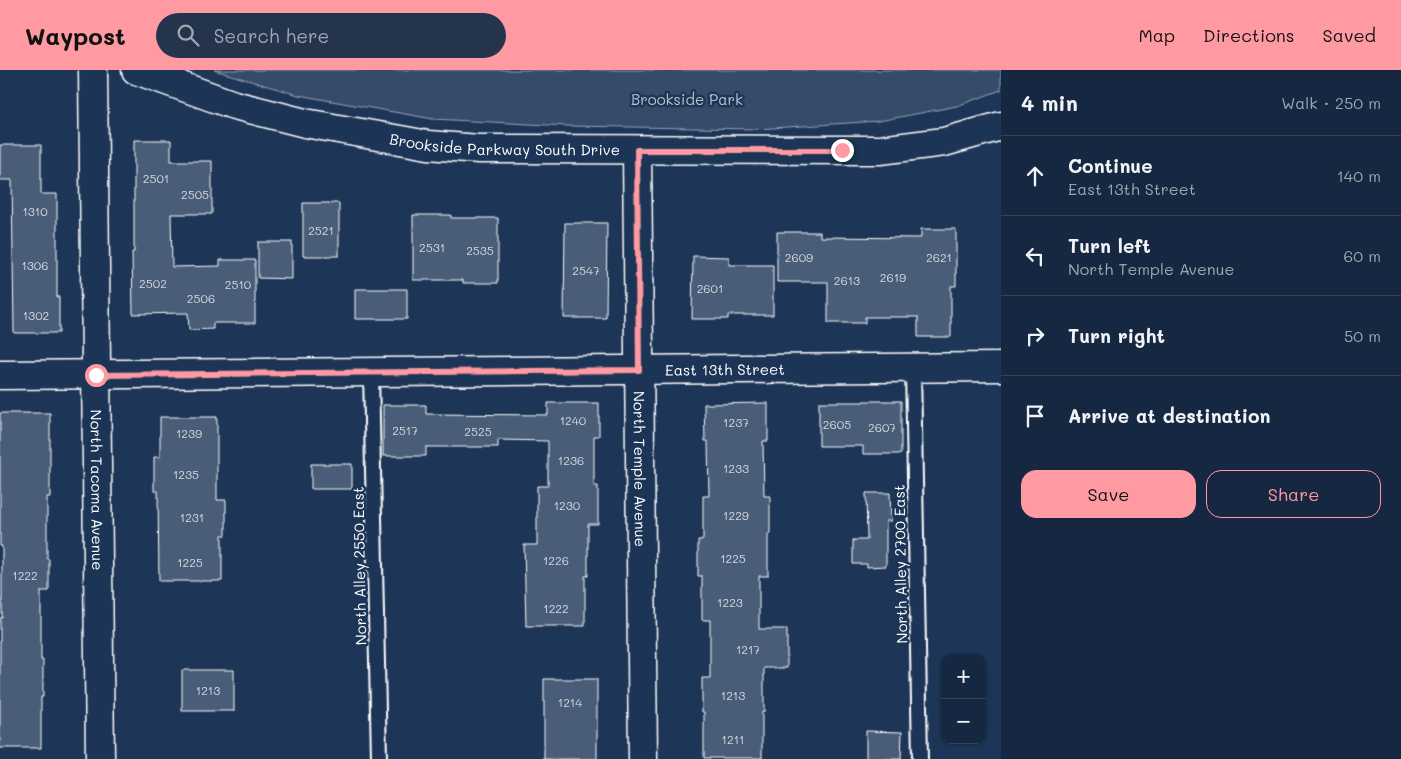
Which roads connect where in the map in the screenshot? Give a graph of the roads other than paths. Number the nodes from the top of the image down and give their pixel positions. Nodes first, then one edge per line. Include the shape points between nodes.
1 (93, 70) edge
2 (136, 70) edge
3 (1001, 126) edge
4 (637, 150) junction
5 (1001, 367) edge
6 (913, 368) junction
7 (639, 370) junction
8 (372, 372) junction
9 (96, 375) junction
10 (0, 376) edge
11 (100, 759) edge
12 (379, 759) edge
13 (643, 759) edge
14 (920, 759) edge

1 - 9 street, North Tacoma Avenue
2 - 4 street, Brookside Parkway South Drive via 234,105 305,123 428,145 479,149
3 - 4 street, Brookside Parkway South Drive via 944,142 880,150
4 - 7 street, North Temple Avenue
5 - 6 street, East 13th Street
6 - 7 street, East 13th Street
6 - 14 lane, North Alley 2700 East
7 - 8 street, East 13th Street
7 - 13 street, North Temple Avenue
8 - 9 street, East 13th Street
8 - 12 lane, North Alley 2550 East
9 - 10 street, East 13th Street
9 - 11 street, North Tacoma Avenue

